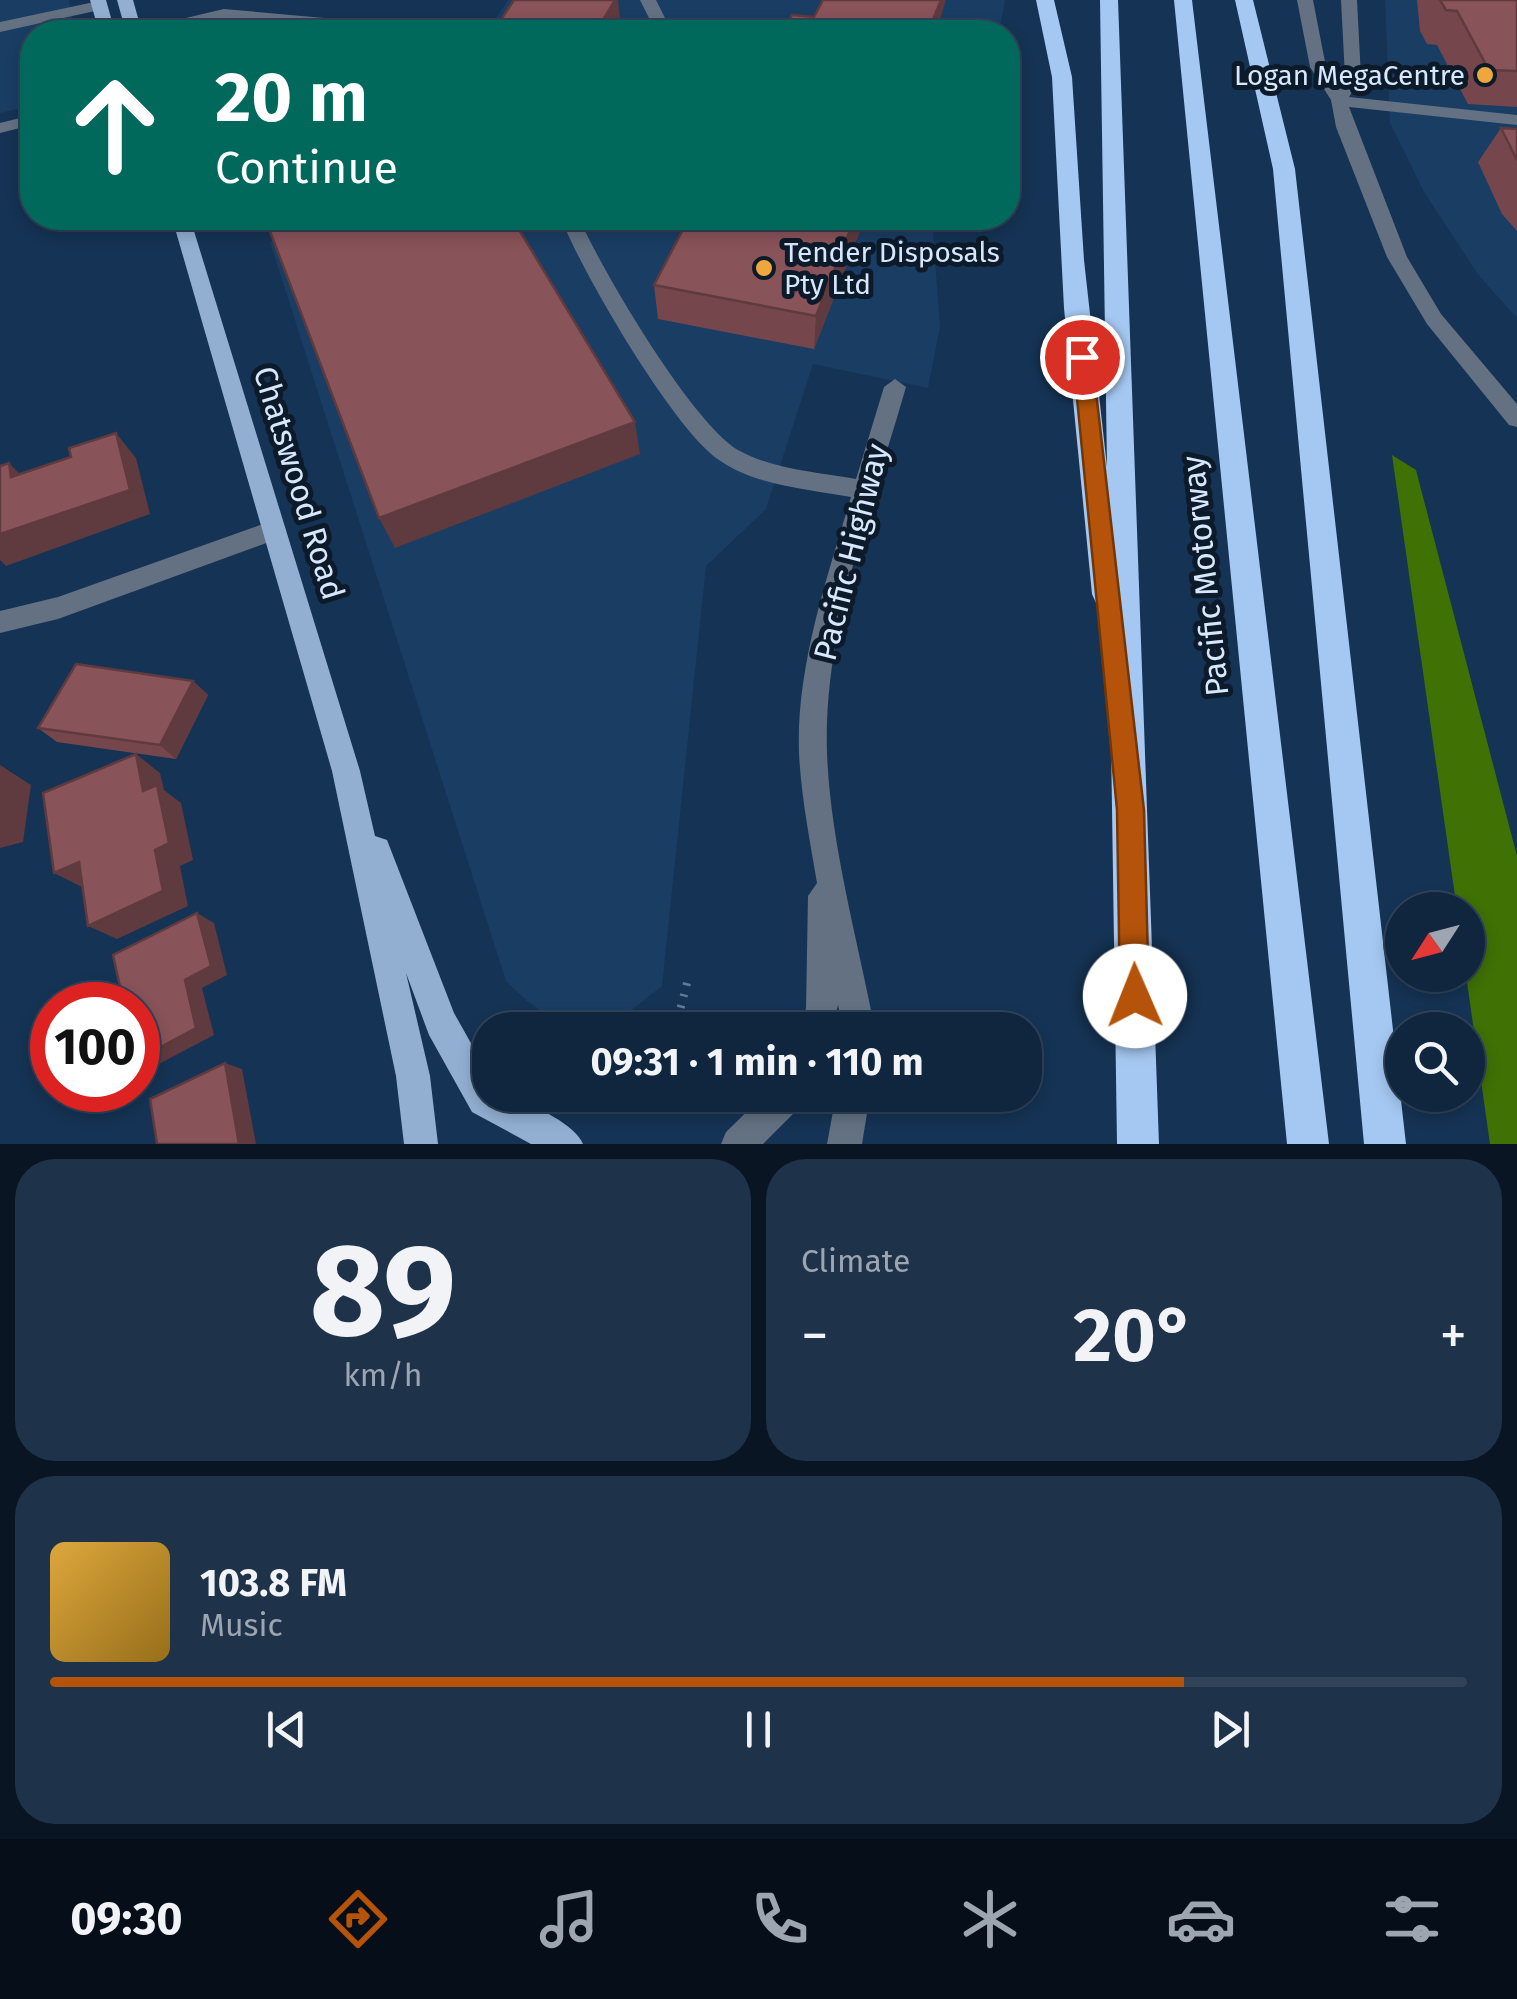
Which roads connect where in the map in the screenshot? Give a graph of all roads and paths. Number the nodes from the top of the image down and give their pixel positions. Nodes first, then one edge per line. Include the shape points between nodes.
1 (1044, 0) edge
2 (1109, 0) edge
3 (1183, 0) edge
4 (1244, 0) edge
5 (1305, 0) edge
6 (1349, 0) edge
7 (99, 3) edge
8 (32, 20) edge
9 (194, 20) edge
10 (291, 20) edge
11 (1339, 100) junction
12 (1517, 120) edge
13 (185, 230) edge
14 (573, 230) edge
15 (895, 387) dead end
16 (1513, 410) edge
17 (865, 490) junction
18 (274, 530) junction
19 (0, 622) edge
20 (346, 770) junction
21 (1130, 810) junction
22 (824, 838) junction
23 (688, 979) dead end
24 (680, 1012) edge
25 (821, 1012) edge
26 (856, 1012) edge
27 (771, 1112) edge
28 (852, 1112) edge
29 (421, 1144) edge
30 (566, 1144) edge
31 (738, 1144) edge
32 (844, 1144) edge
33 (1138, 1144) edge
34 (1308, 1144) edge
35 (1385, 1144) edge

1 - 21 highway via 1060,76
2 - 21 highway
3 - 34 highway, Pacific Motorway
4 - 35 highway via 1284,169
5 - 11 street via 1318,68
6 - 11 street via 1353,77
7 - 8 street
9 - 10 street via 224,14
11 - 12 street
11 - 16 street via 1397,257 1434,318
13 - 18 main road, Chatswood Road
14 - 17 street via 608,294 723,452 760,468
15 - 17 street, Pacific Highway
17 - 22 street, Pacific Highway via 820,670 813,751
18 - 19 street via 58,608
18 - 20 main road, Chatswood Road
20 - 29 main road, Chatswood Road
20 - 30 main road, Chatswood Road via 442,1023 484,1100
21 - 33 highway
22 - 25 street, Pacific Highway
22 - 26 street, Pacific Highway
23 - 24 path
27 - 31 street
28 - 32 street

